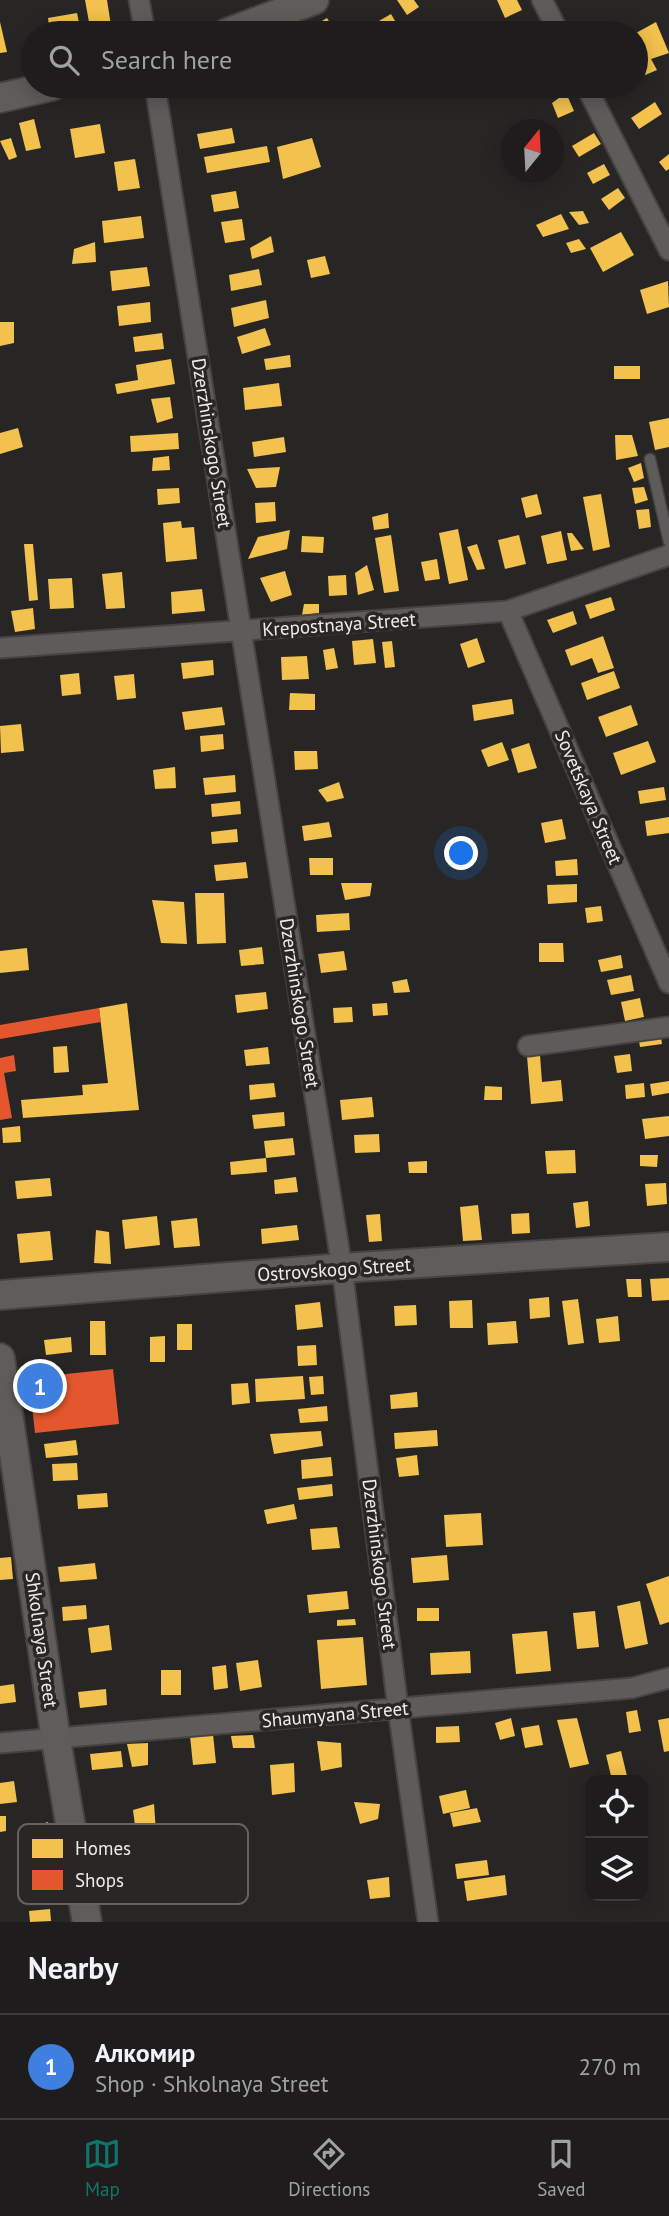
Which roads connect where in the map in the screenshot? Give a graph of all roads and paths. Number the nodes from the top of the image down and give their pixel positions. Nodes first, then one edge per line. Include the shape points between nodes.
1 (139, 0) edge
2 (314, 0) edge
3 (542, 0) edge
4 (143, 21) edge
5 (259, 21) edge
6 (553, 21) edge
7 (21, 93) edge
8 (0, 98) edge
9 (157, 98) edge
10 (592, 98) edge
11 (669, 250) edge
12 (650, 459) dead end
13 (669, 542) edge
14 (669, 555) edge
15 (508, 611) junction
16 (242, 631) junction
17 (0, 648) edge
18 (669, 983) edge
19 (669, 1027) edge
20 (528, 1046) dead end
21 (669, 1247) edge
22 (342, 1268) junction
23 (0, 1295) edge
24 (0, 1358) edge
25 (669, 1678) edge
26 (398, 1708) junction
27 (56, 1740) junction
28 (0, 1743) edge
29 (70, 1824) edge
30 (83, 1904) edge
31 (86, 1922) edge
32 (428, 1922) edge

1 - 4 street
2 - 5 street
3 - 6 street
7 - 8 street
9 - 16 street, Dzerzhinskogo Street
10 - 11 street
12 - 13 lane
14 - 15 street, Krepostnaya Street
15 - 16 street, Krepostnaya Street
15 - 18 street, Sovetskaya Street
16 - 17 street, Krepostnaya Street
16 - 22 street, Dzerzhinskogo Street
19 - 20 street
21 - 22 street, Ostrovskogo Street
22 - 23 street, Ostrovskogo Street
22 - 26 street, Dzerzhinskogo Street
24 - 27 street, Shkolnaya Street
25 - 26 street, Shaumyana Street via 632,1688
26 - 27 street, Shaumyana Street
26 - 32 street, Dzerzhinskogo Street
27 - 28 street, Shaumyana Street
27 - 29 street, Shkolnaya Street
30 - 31 street, Shkolnaya Street

